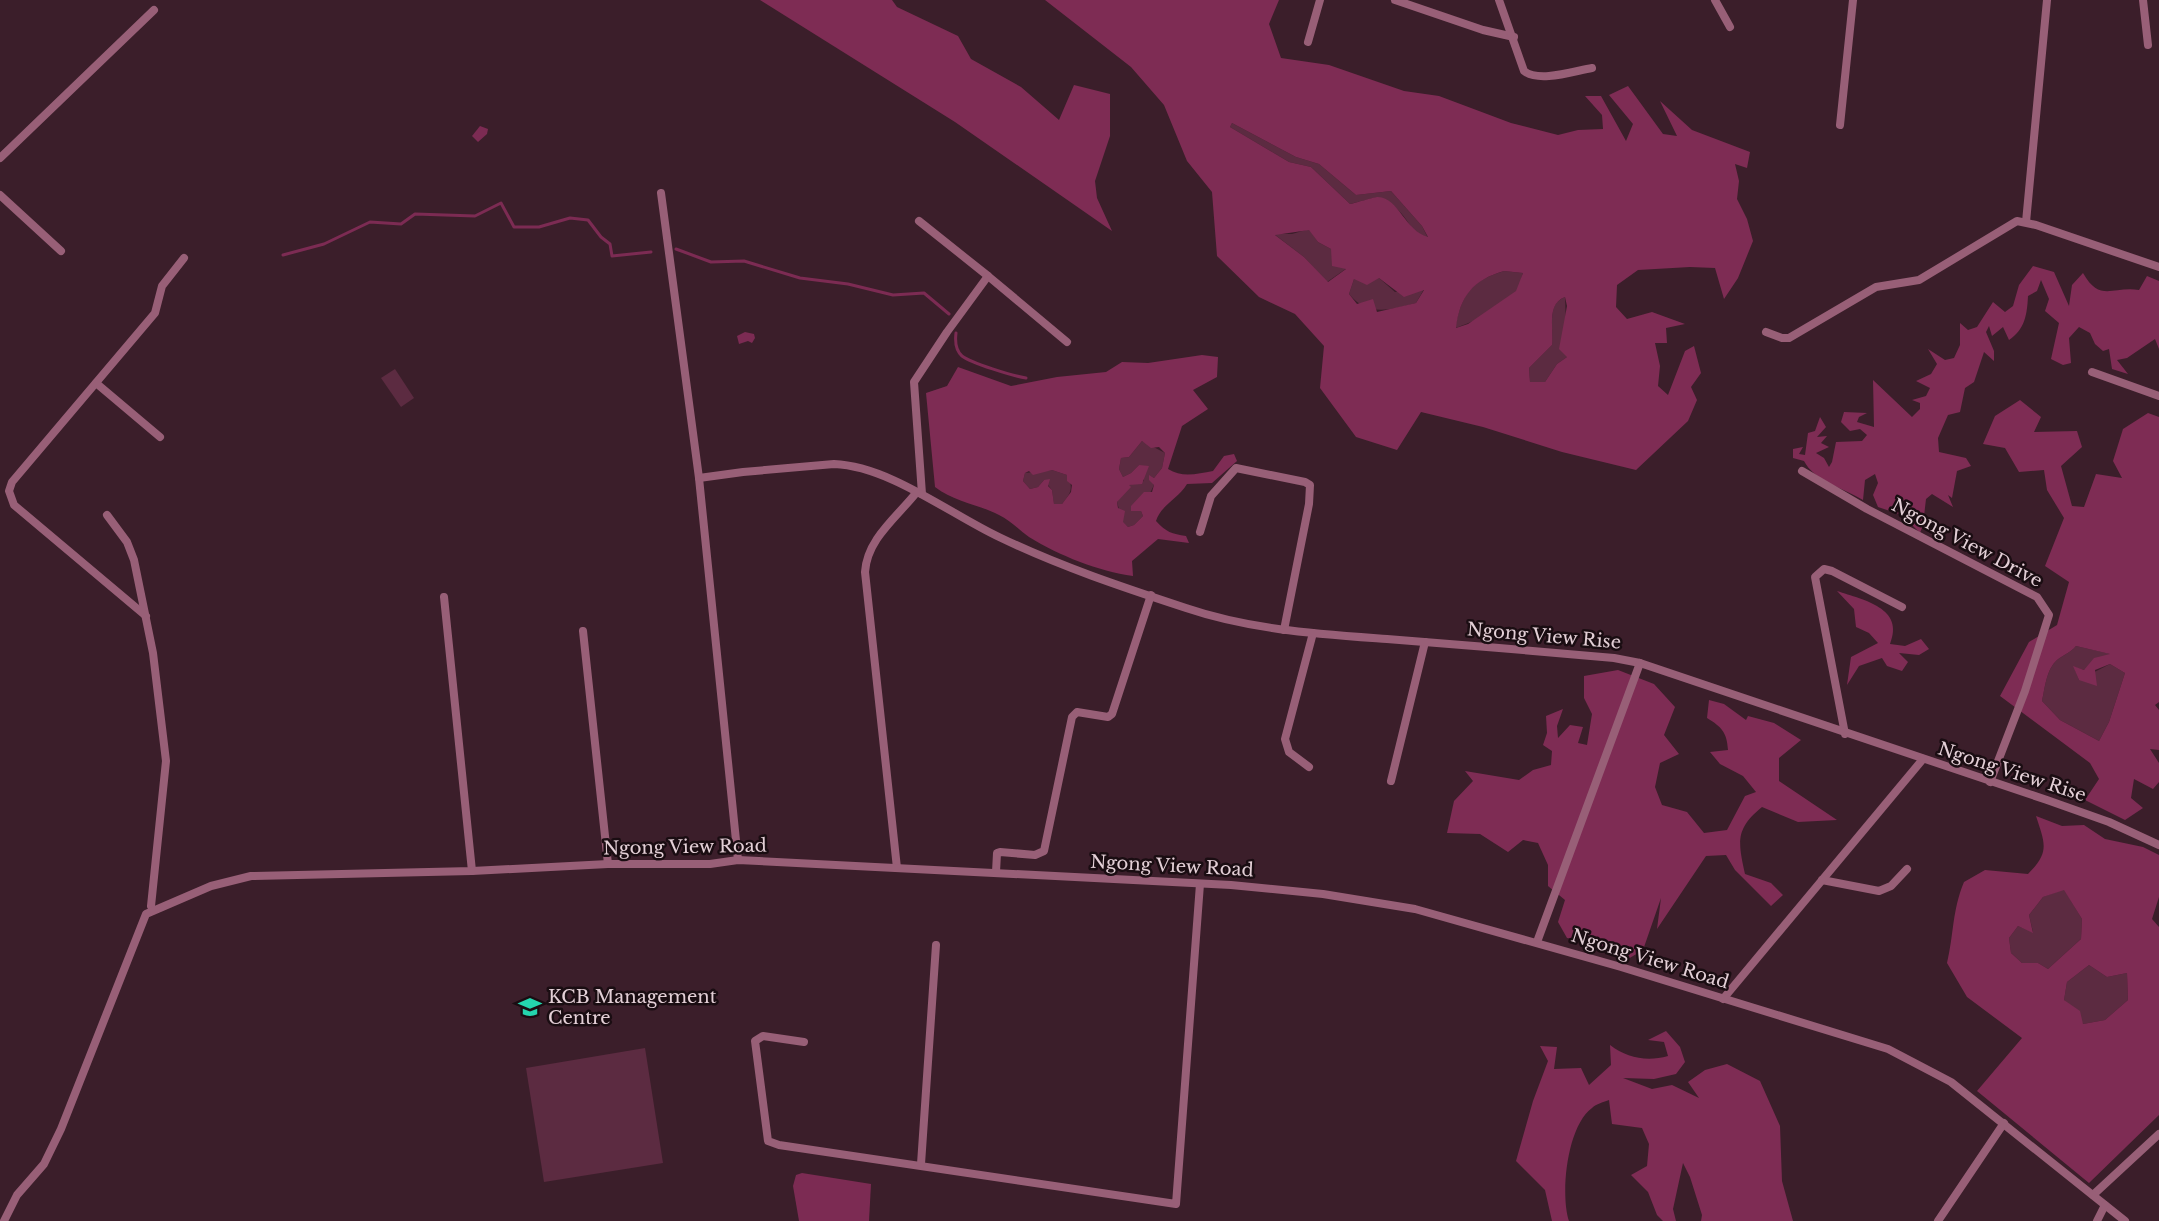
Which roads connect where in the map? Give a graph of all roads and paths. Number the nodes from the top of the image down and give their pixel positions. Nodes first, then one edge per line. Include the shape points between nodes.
1 (1320, 0) edge
2 (1395, 0) edge
3 (1499, 0) edge
4 (1715, 0) edge
5 (1853, 0) edge
6 (2047, 0) edge
7 (2144, 0) edge
8 (153, 10) dead end
9 (1730, 27) dead end
10 (1514, 37) junction
11 (1308, 42) dead end
12 (2148, 45) dead end
13 (1592, 68) dead end
14 (1840, 125) dead end
15 (0, 158) edge
16 (661, 193) dead end
17 (0, 195) edge
18 (919, 221) dead end
19 (2026, 222) junction
20 (61, 251) dead end
21 (184, 258) dead end
22 (2159, 267) edge
23 (988, 276) junction
24 (1766, 332) dead end
25 (1067, 342) dead end
26 (2092, 372) dead end
27 (96, 384) junction
28 (2159, 396) edge
29 (160, 437) dead end
30 (1802, 471) dead end
31 (699, 478) junction
32 (919, 493) junction
33 (107, 515) dead end
34 (1200, 532) dead end
35 (1151, 595) junction
36 (444, 597) dead end
37 (1902, 607) dead end
38 (146, 616) junction
39 (1284, 630) junction
40 (583, 631) dead end
41 (1313, 633) junction
42 (1425, 642) junction
43 (1640, 663) junction
44 (1845, 734) junction
45 (1923, 759) junction
46 (1309, 767) dead end
47 (1391, 781) dead end
48 (1990, 782) junction
49 (2159, 845) edge
50 (738, 861) junction
51 (608, 864) junction
52 (897, 868) junction
53 (1906, 869) dead end
54 (472, 871) junction
55 (996, 872) junction
56 (1822, 880) junction
57 (1200, 884) junction
58 (148, 910) junction
59 (1537, 942) junction
60 (936, 945) dead end
61 (1723, 999) junction
62 (804, 1042) dead end
63 (2004, 1123) junction
64 (2159, 1134) edge
65 (921, 1164) junction
66 (2093, 1196) junction
67 (2105, 1204) junction
68 (4, 1221) edge
69 (1938, 1221) edge
70 (2097, 1221) edge
71 (2125, 1221) edge

1 - 11 street
2 - 10 street
3 - 10 street
4 - 9 street
5 - 14 street
6 - 19 street
7 - 12 street
8 - 15 street
10 - 13 street via 1524,71 1529,75
16 - 31 street
17 - 20 street
18 - 23 street
19 - 22 street
19 - 24 street via 2008,225 1919,280 1875,287 1789,338
21 - 27 street via 162,286 155,313
23 - 25 street
23 - 32 street via 914,382
26 - 28 street
27 - 29 street
27 - 38 street via 12,482 9,491 14,505
30 - 48 street, Ngong View Drive via 2037,597 2046,607 2049,615 2040,648
31 - 32 street, Ngong View Rise via 848,465
31 - 50 street
32 - 35 street, Ngong View Rise via 996,536 1052,561
32 - 52 street via 873,544 865,572
33 - 38 street via 127,542
34 - 39 street via 1211,496 1236,468 1310,485
35 - 39 street, Ngong View Rise via 1236,624
35 - 55 street via 1112,714 1108,717 1077,712 1072,717 1044,851 1035,855 1000,852
36 - 54 street
37 - 44 street via 1832,571 1818,571 1815,578
38 - 58 street via 166,761
39 - 41 street, Ngong View Rise
40 - 51 street
41 - 42 street, Ngong View Rise
41 - 46 street via 1285,745 1289,753
42 - 43 street, Ngong View Rise
42 - 47 street
43 - 44 street, Ngong View Rise
43 - 59 street
44 - 45 street, Ngong View Rise
45 - 48 street, Ngong View Rise
45 - 56 street
48 - 49 street, Ngong View Rise via 2109,822
50 - 51 street, Ngong View Road
50 - 52 street, Ngong View Road
51 - 54 street, Ngong View Road
52 - 55 street, Ngong View Road
53 - 56 street via 1891,886 1879,891
54 - 58 street, Ngong View Road via 251,876 211,886
55 - 57 street, Ngong View Road
56 - 61 street
57 - 59 street, Ngong View Road via 1390,903
57 - 65 street via 1176,1204
58 - 68 street via 61,1129 44,1164 17,1195
59 - 61 street, Ngong View Road
60 - 65 street
61 - 63 street, Ngong View Road via 1888,1049 1951,1082
62 - 65 street via 763,1036 755,1041 768,1141
63 - 66 street, Ngong View Road
63 - 69 street
64 - 66 street
66 - 67 street, Ngong View Road
67 - 70 street
67 - 71 street, Ngong View Road

